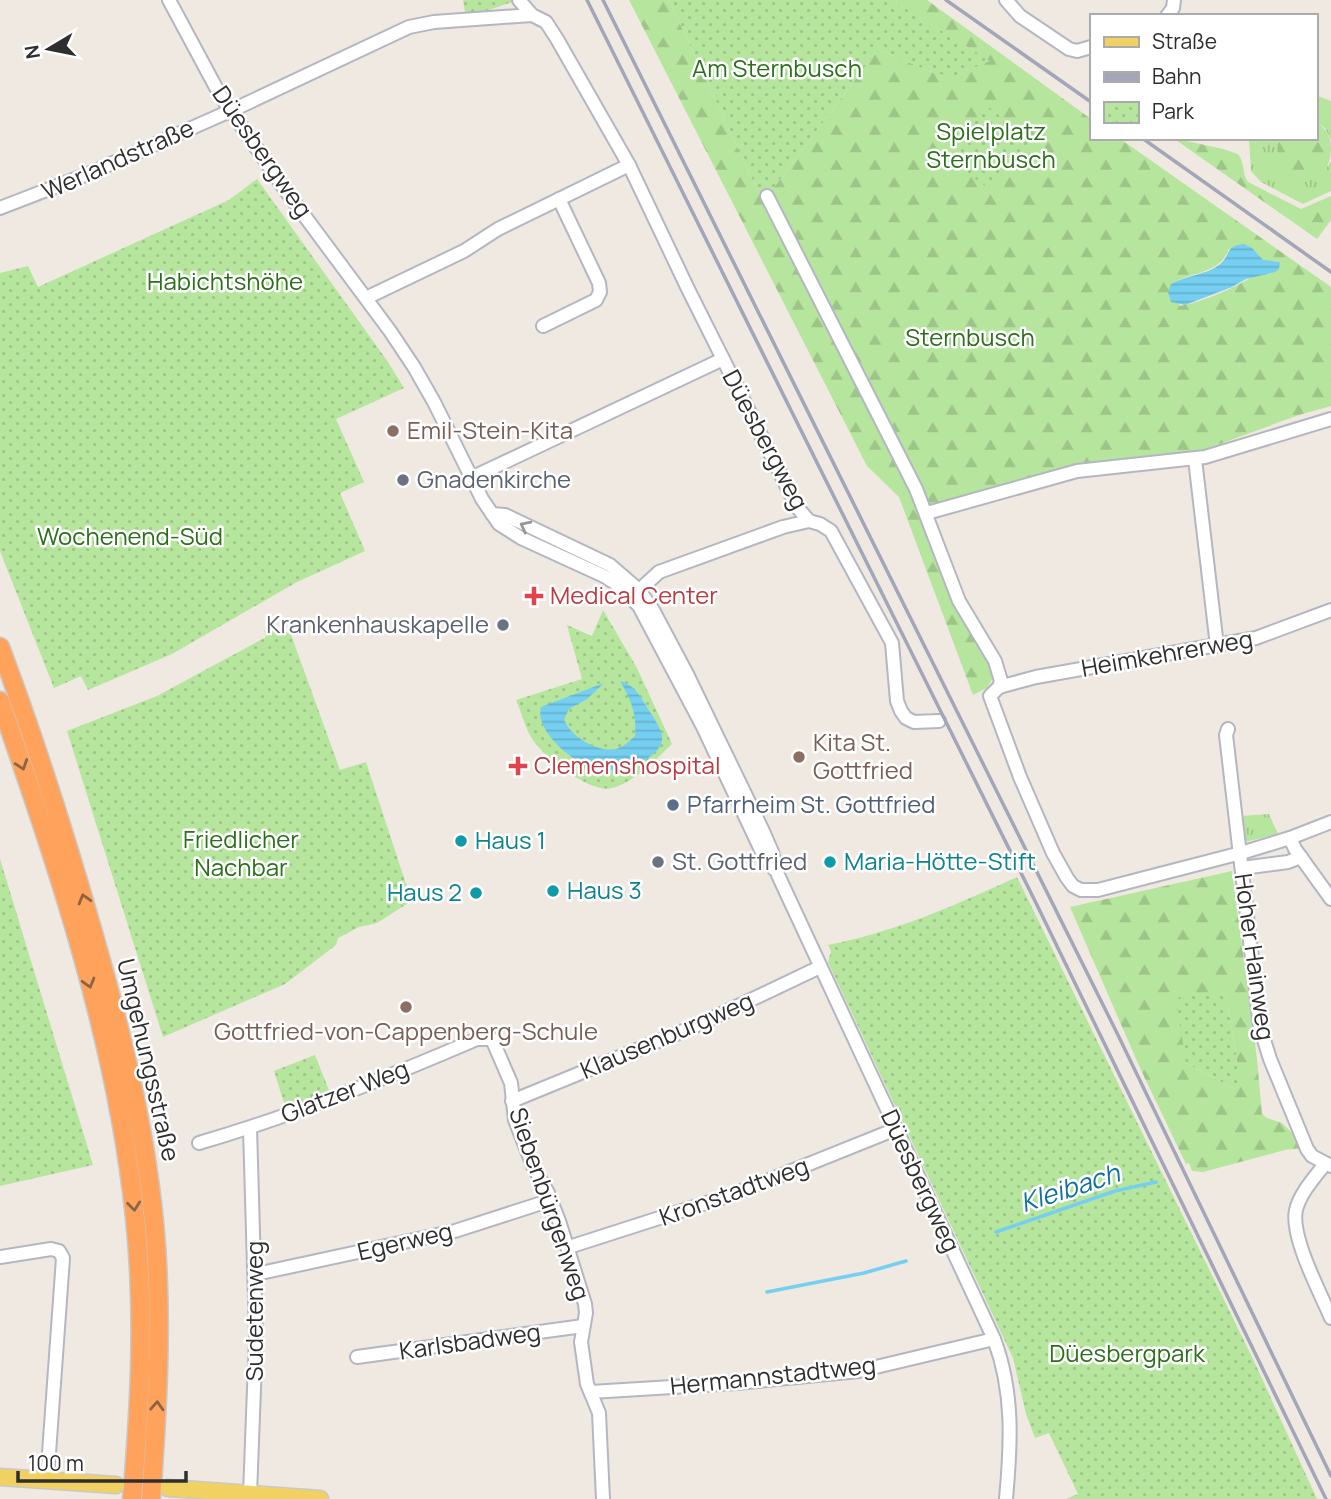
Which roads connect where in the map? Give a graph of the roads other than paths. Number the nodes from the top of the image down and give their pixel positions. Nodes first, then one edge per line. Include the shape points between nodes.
1 (169, 0) edge
2 (519, 0) edge
3 (1006, 0) edge
4 (532, 15) junction
5 (1090, 47) edge
6 (231, 111) junction
7 (629, 165) junction
8 (767, 196) dead end
9 (558, 199) junction
10 (0, 208) edge
11 (366, 298) junction
12 (543, 326) dead end
13 (723, 359) junction
14 (1331, 419) edge
15 (1195, 458) junction
16 (471, 478) junction
17 (927, 513) junction
18 (809, 522) junction
19 (635, 594) junction
20 (1331, 610) edge
21 (1217, 646) junction
22 (0, 647) edge
23 (999, 687) junction
24 (0, 701) edge
25 (939, 721) dead end
26 (1228, 729) dead end
27 (1331, 822) edge
28 (1290, 838) junction
29 (1241, 853) junction
30 (1301, 857) junction
31 (1242, 868) junction
32 (1331, 899) edge
33 (820, 967) junction
34 (489, 1037) joint
35 (512, 1101) junction
36 (250, 1128) junction
37 (896, 1129) junction
38 (199, 1143) dead end
39 (1328, 1165) edge
40 (551, 1200) junction
41 (569, 1247) junction
42 (0, 1257) edge
43 (256, 1274) junction
44 (1331, 1318) edge
45 (583, 1325) junction
46 (994, 1339) junction
47 (357, 1357) dead end
48 (591, 1392) junction
49 (0, 1477) edge
50 (47, 1481) junction
51 (116, 1485) dead end
52 (168, 1488) dead end
53 (250, 1493) junction
54 (132, 1499) edge
55 (151, 1499) edge
56 (320, 1499) edge
57 (603, 1499) edge
58 (1006, 1499) edge

1 - 6 street, Düesbergweg
2 - 4 street
3 - 5 street via 1020,16 1069,49
4 - 6 street, Werlandstraße via 409,27
4 - 7 street, Düesbergweg via 546,22 557,39
6 - 10 street, Werlandstraße via 76,180
6 - 11 street, Düesbergweg
7 - 9 street
7 - 13 street, Düesbergweg
8 - 17 street
9 - 11 street
9 - 12 street via 600,292 596,300
11 - 16 street, Düesbergweg via 427,390
13 - 16 street, Düesbergweg
13 - 18 street, Düesbergweg via 797,507
14 - 15 street
15 - 17 street via 1077,471
15 - 21 street
16 - 19 street, Düesbergweg via 492,514 505,515 610,565
17 - 23 street via 959,601 1000,673
18 - 19 street via 659,572
18 - 25 street via 831,531 892,643 901,711 914,722
19 - 33 street, Düesbergweg via 653,610 687,674 769,846
20 - 21 street, Heimkehrerweg via 1278,632
21 - 23 street, Heimkehrerweg
55 -> 22 highway, Umgehungsstraße via 159,1372 158,1277 137,1105 83,895
23 - 29 street via 990,696 1053,853 1073,886 1090,891
24 -> 54 highway, Umgehungsstraße via 75,934 124,1132 136,1221 141,1322
26 - 29 street, Hoher Hainweg
27 - 28 street
28 - 29 street
28 - 30 street
29 - 31 street, Hoher Hainweg
30 - 31 street
30 - 32 street
31 - 39 street, Hoher Hainweg via 1266,1051 1307,1149
33 - 35 street, Klausenburgweg via 700,1024
33 - 37 street, Düesbergweg
34 - 35 street, Siebenbürgenweg via 511,1083
34 - 36 street, Glatzer Weg
35 - 40 street, Siebenbürgenweg via 514,1120
36 - 38 street, Glatzer Weg
36 - 43 street, Sudetenweg
37 - 41 street, Kronstadtweg via 734,1194
37 - 46 street, Düesbergweg
39 - 44 street via 1300,1201 1295,1222
40 - 41 street, Siebenbürgenweg
40 - 43 street, Egerweg via 455,1231
41 - 45 street, Siebenbürgenweg via 585,1304
42 - 50 street via 51,1249 63,1258
43 - 53 street, Sudetenweg
45 - 47 street, Karlsbadweg
45 - 48 street, Siebenbürgenweg via 581,1342
46 - 48 street, Hermannstadtweg via 859,1371
46 - 58 street, Düesbergweg via 1010,1408
48 - 57 street, Siebenbürgenweg via 599,1413
49 - 50 main road
50 - 51 main road
52 - 53 main road
53 - 56 main road

